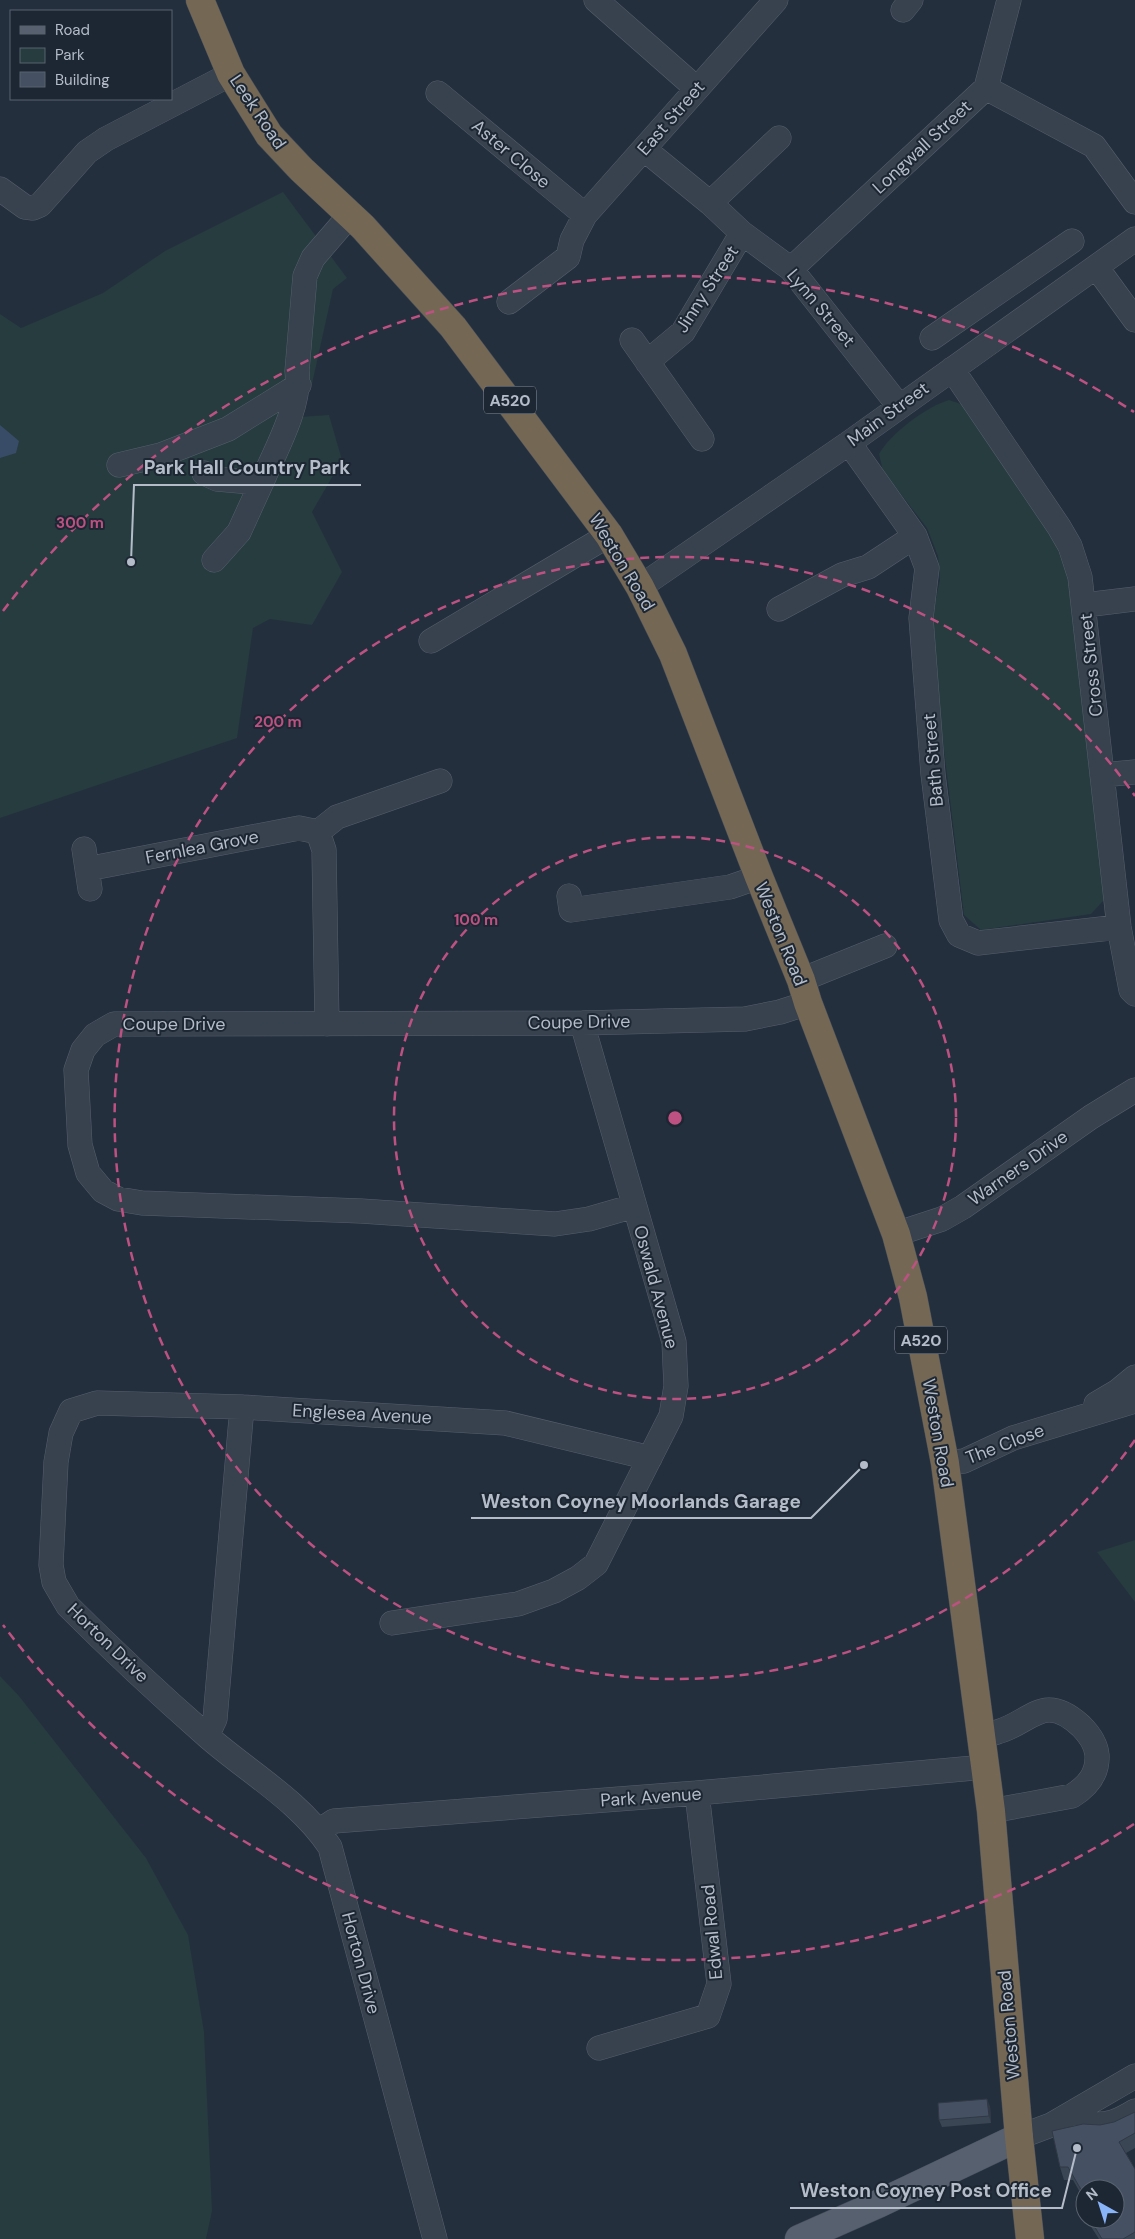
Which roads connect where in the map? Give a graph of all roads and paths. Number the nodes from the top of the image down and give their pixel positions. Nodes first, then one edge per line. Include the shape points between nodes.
1 (200, 0) edge
2 (596, 0) edge
3 (776, 0) edge
4 (1009, 0) edge
5 (232, 74) junction
6 (696, 88) junction
7 (986, 88) junction
8 (438, 93) dead end
9 (779, 138) dead end
10 (644, 150) junction
11 (0, 189) edge
12 (1135, 202) edge
13 (710, 203) junction
14 (585, 215) junction
15 (357, 221) junction
16 (742, 233) junction
17 (1135, 239) edge
18 (1072, 241) dead end
19 (1097, 268) junction
20 (792, 269) junction
21 (509, 302) dead end
22 (966, 314) junction
23 (1135, 320) edge
24 (932, 338) dead end
25 (632, 340) dead end
26 (987, 344) junction
27 (647, 362) junction
28 (952, 369) junction
29 (299, 385) junction
30 (899, 406) junction
31 (702, 439) dead end
32 (849, 443) junction
33 (120, 465) dead end
34 (204, 473) dead end
35 (265, 475) junction
36 (609, 535) junction
37 (915, 536) junction
38 (214, 560) dead end
39 (640, 587) junction
40 (1135, 600) edge
41 (1085, 605) junction
42 (779, 609) dead end
43 (432, 641) dead end
44 (1135, 772) edge
45 (1102, 775) junction
46 (442, 777) dead end
47 (318, 832) junction
48 (87, 869) dead end
49 (759, 878) junction
50 (569, 896) dead end
51 (1119, 927) junction
52 (885, 946) dead end
53 (805, 992) junction
54 (1135, 994) edge
55 (582, 1023) junction
56 (327, 1024) junction
57 (1135, 1090) edge
58 (634, 1206) junction
59 (896, 1234) junction
60 (1135, 1377) edge
61 (1135, 1401) edge
62 (242, 1407) junction
63 (71, 1411) joint
64 (1065, 1422) junction
65 (650, 1458) junction
66 (944, 1462) junction
67 (392, 1623) dead end
68 (982, 1735) junction
69 (207, 1736) junction
70 (985, 1767) junction
71 (697, 1793) junction
72 (991, 1811) junction
73 (319, 1831) junction
74 (598, 2048) dead end
75 (1135, 2076) edge
76 (1078, 2110) junction
77 (1135, 2112) edge
78 (1019, 2138) junction
79 (435, 2239) edge
80 (799, 2239) edge
81 (1030, 2239) edge

1 - 5 highway, Leek Road / A520
2 - 6 street
3 - 6 street, East Street
4 - 7 street, Longwall Street
5 - 11 street via 106,139 87,152 40,205 33,208 25,206
5 - 15 highway, Leek Road / A520 via 269,135
6 - 10 street, East Street
7 - 12 street via 1094,146
7 - 20 street, Longwall Street
8 - 14 street, Aster Close
9 - 13 street
10 - 13 street, Lynn Street
10 - 14 street, East Street
13 - 16 street, Lynn Street
14 - 21 street, East Street via 572,240 568,257
15 - 29 street via 313,258 305,276
15 - 36 highway, Weston Road / A520 via 453,327
16 - 20 street, Lynn Street
16 - 27 street, Jinny Street via 683,332
17 - 19 street, Main Street
18 - 22 street
19 - 23 street
19 - 26 street, Main Street
20 - 30 street, Lynn Street
22 - 24 street
22 - 26 street
25 - 27 street
26 - 28 street, Main Street
27 - 31 street
28 - 30 street, Main Street
28 - 41 street, Cross Street via 1070,546
29 - 33 street via 228,429 161,455
29 - 35 street
30 - 32 street, Main Street
32 - 37 street, Bath Street
32 - 39 street, Main Street
34 - 35 street via 217,479 251,482
35 - 38 street via 239,532
36 - 39 highway, Weston Road / A520
36 - 43 street
37 - 42 street via 868,567 842,575
37 - 51 street, Bath Street via 927,568 921,618 933,774 951,920 959,935 978,942
39 - 49 highway, Weston Road / A520 via 673,654
40 - 41 street
41 - 45 street, Cross Street
44 - 45 street
45 - 51 street, Cross Street
46 - 47 street via 337,817
47 - 48 street, Fernlea Grove via 299,828
47 - 56 street via 324,850
49 - 50 street via 730,887 571,910
49 - 53 highway, Weston Road / A520
51 - 54 street, Cross Street via 1131,990
52 - 53 street, Coupe Drive
53 - 55 street, Coupe Drive via 780,1012 745,1018
53 - 59 highway, Weston Road / A520
55 - 56 street, Coupe Drive
55 - 58 street, Oswald Avenue
56 - 58 street, Coupe Drive via 114,1024 95,1035 83,1050 76,1070 80,1145 88,1173 103,1191 118,1199 142,1203 361,1211 555,1224 589,1219
57 - 59 street, Warners Drive via 963,1207 942,1219
58 - 65 street, Oswald Avenue via 674,1342 676,1386 671,1416
59 - 66 highway, Weston Road / A520 via 913,1297
60 - 64 street, The Close via 1118,1391
61 - 64 street, The Close
62 - 63 street, Englesea Avenue via 97,1403
62 - 65 street, Englesea Avenue via 505,1423
62 - 69 street via 215,1719
63 - 69 street, Horton Drive via 61,1433 56,1462 51,1565 54,1582 68,1606
64 - 66 street, The Close via 1013,1438 964,1461
65 - 67 street, Oswald Avenue via 596,1564 578,1578 518,1604
66 - 68 highway, Weston Road / A520
68 - 70 highway, Weston Road / A520
68 - 72 street via 998,1732 1028,1716 1051,1710 1065,1714 1085,1730 1093,1740 1097,1757 1094,1775 1082,1790 1072,1796
69 - 73 street, Horton Drive
70 - 71 street, Park Avenue
70 - 72 highway, Weston Road / A520
71 - 73 street, Park Avenue via 334,1821
71 - 74 street, Edwal Road via 719,1984 708,2016
72 - 78 highway, Weston Road / A520
73 - 79 street, Horton Drive via 330,1848
75 - 76 street
76 - 77 street via 1090,2124 1102,2125 1115,2123
76 - 78 street
78 - 80 main road
78 - 81 highway, Weston Road / A520

